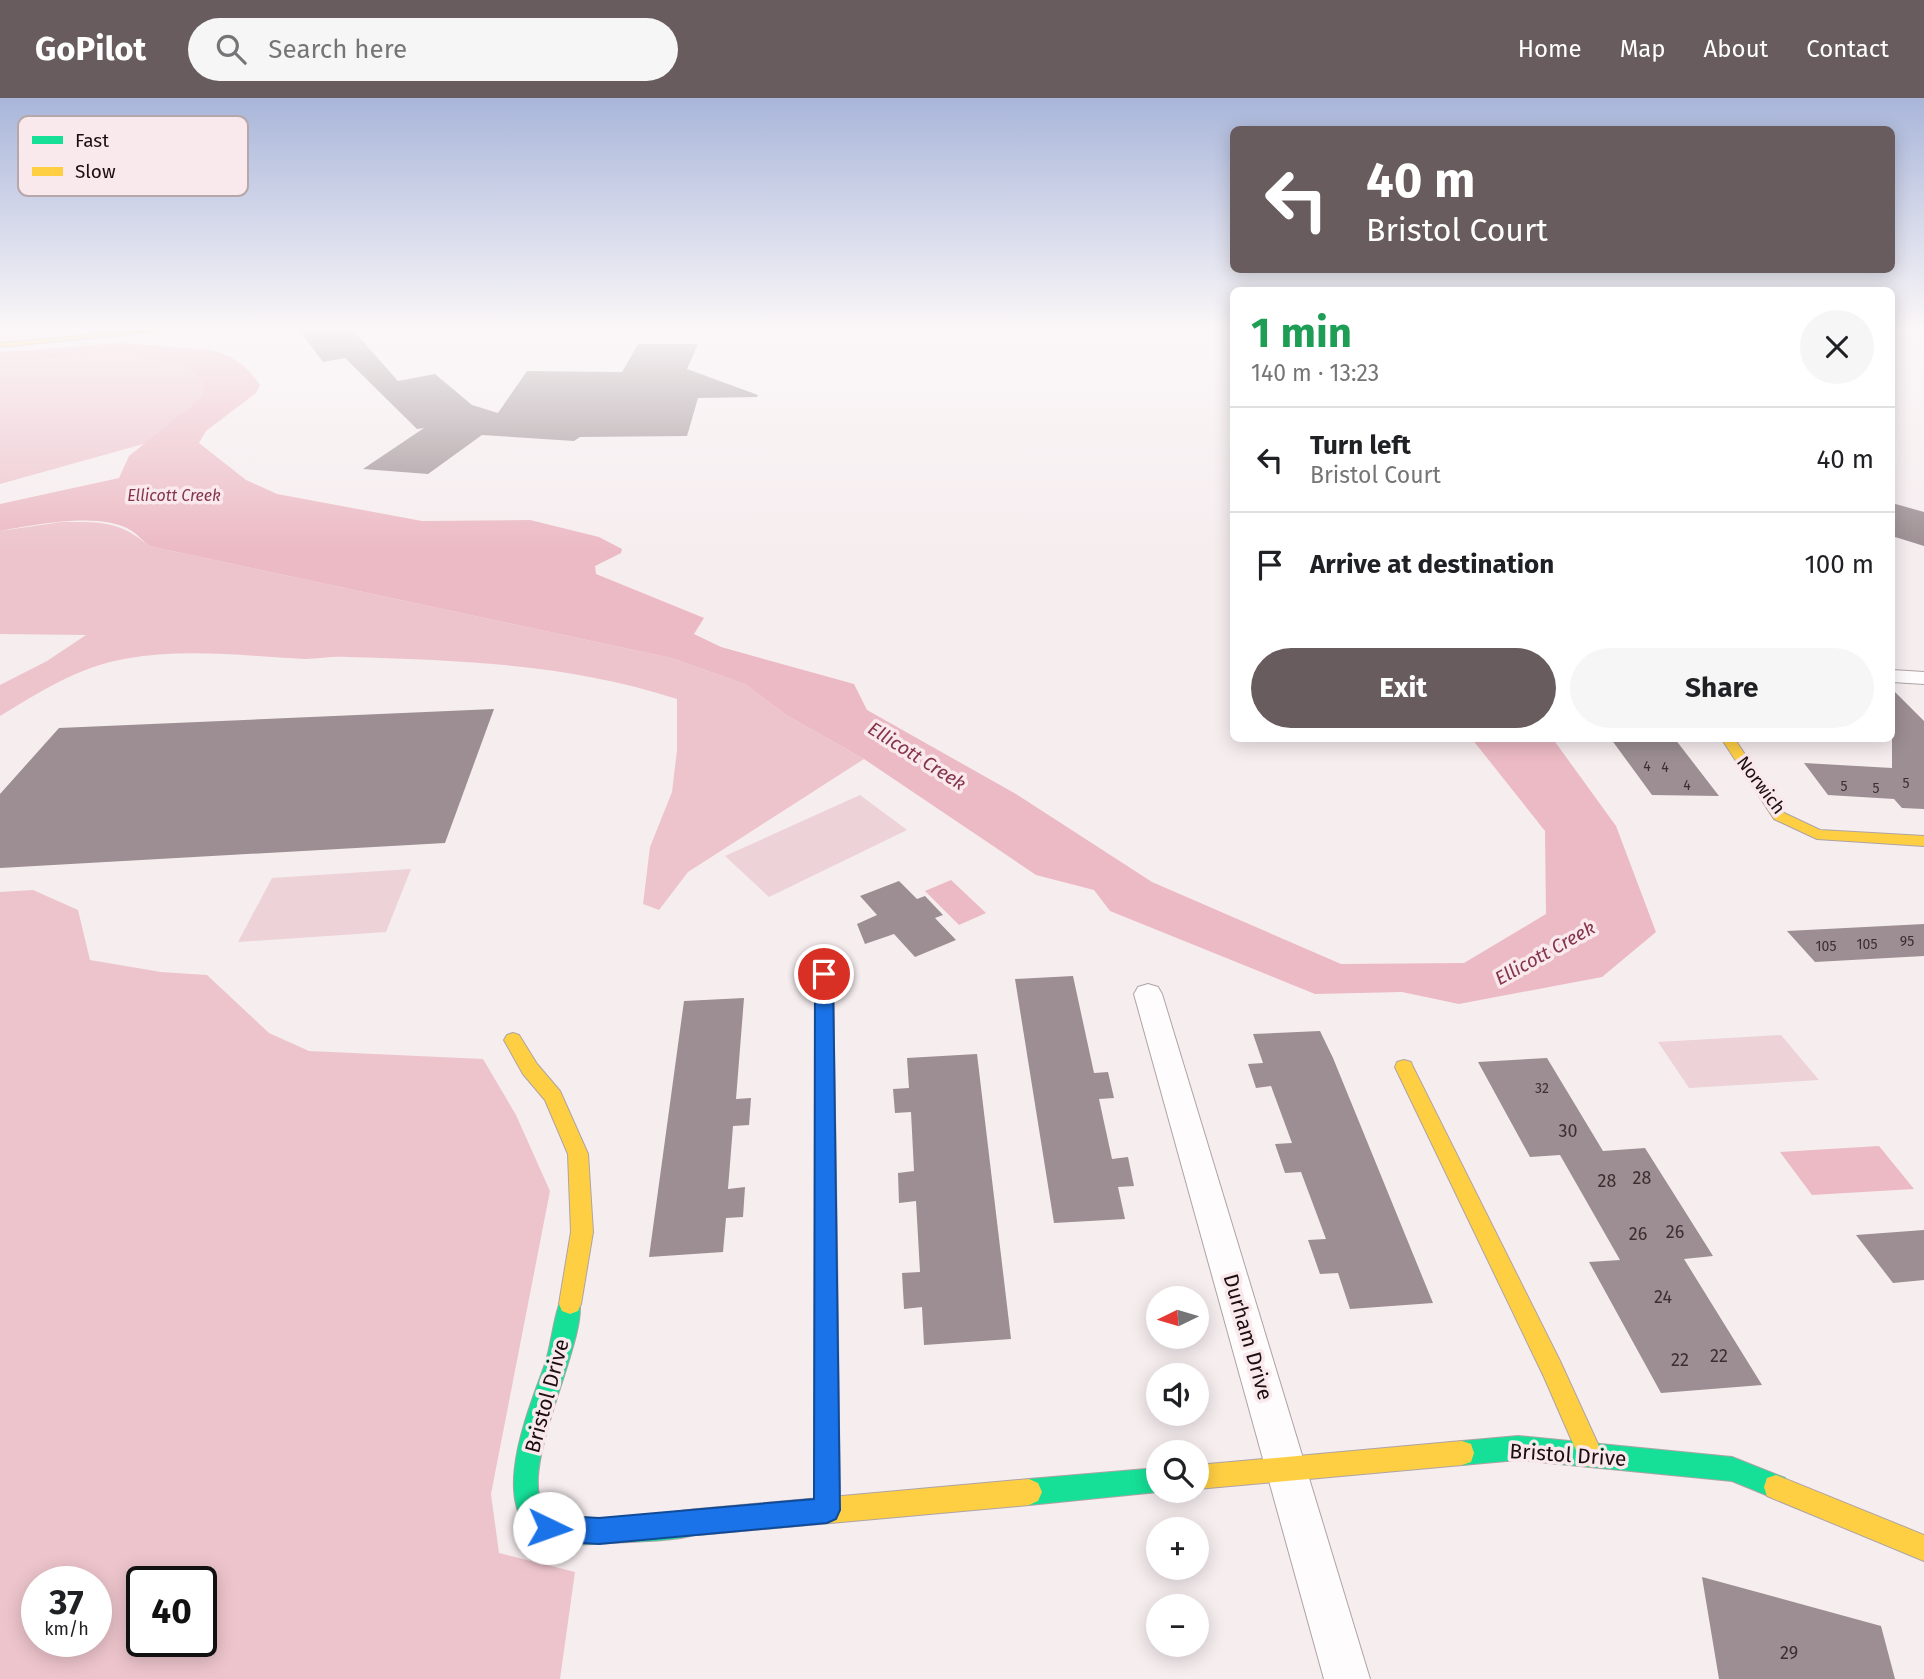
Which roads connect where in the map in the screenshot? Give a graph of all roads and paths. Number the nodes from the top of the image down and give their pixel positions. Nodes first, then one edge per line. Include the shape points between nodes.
1 (1895, 676) edge
2 (1924, 678) edge
3 (1730, 742) edge
4 (1924, 841) edge
5 (824, 974) dead end
6 (1148, 994) dead end
7 (513, 1040) dead end
8 (1404, 1067) dead end
9 (1591, 1455) junction
10 (1286, 1469) junction
11 (1209, 1476) edge
12 (1146, 1481) edge
13 (827, 1510) junction
14 (1924, 1548) edge
15 (1348, 1679) edge

1 - 2 street
3 - 4 street, Norwich via 1779,816 1817,834
5 - 13 street
6 - 10 street, Durham Drive
7 - 13 street, Bristol Drive via 552,1096 578,1154 582,1232 562,1347 533,1431 525,1483 532,1514 549,1528 599,1531
8 - 9 street
9 - 10 street, Bristol Drive via 1518,1448
9 - 14 street, Bristol Drive via 1732,1469
10 - 11 street, Bristol Drive
10 - 15 street, Durham Drive
12 - 13 street, Bristol Drive

